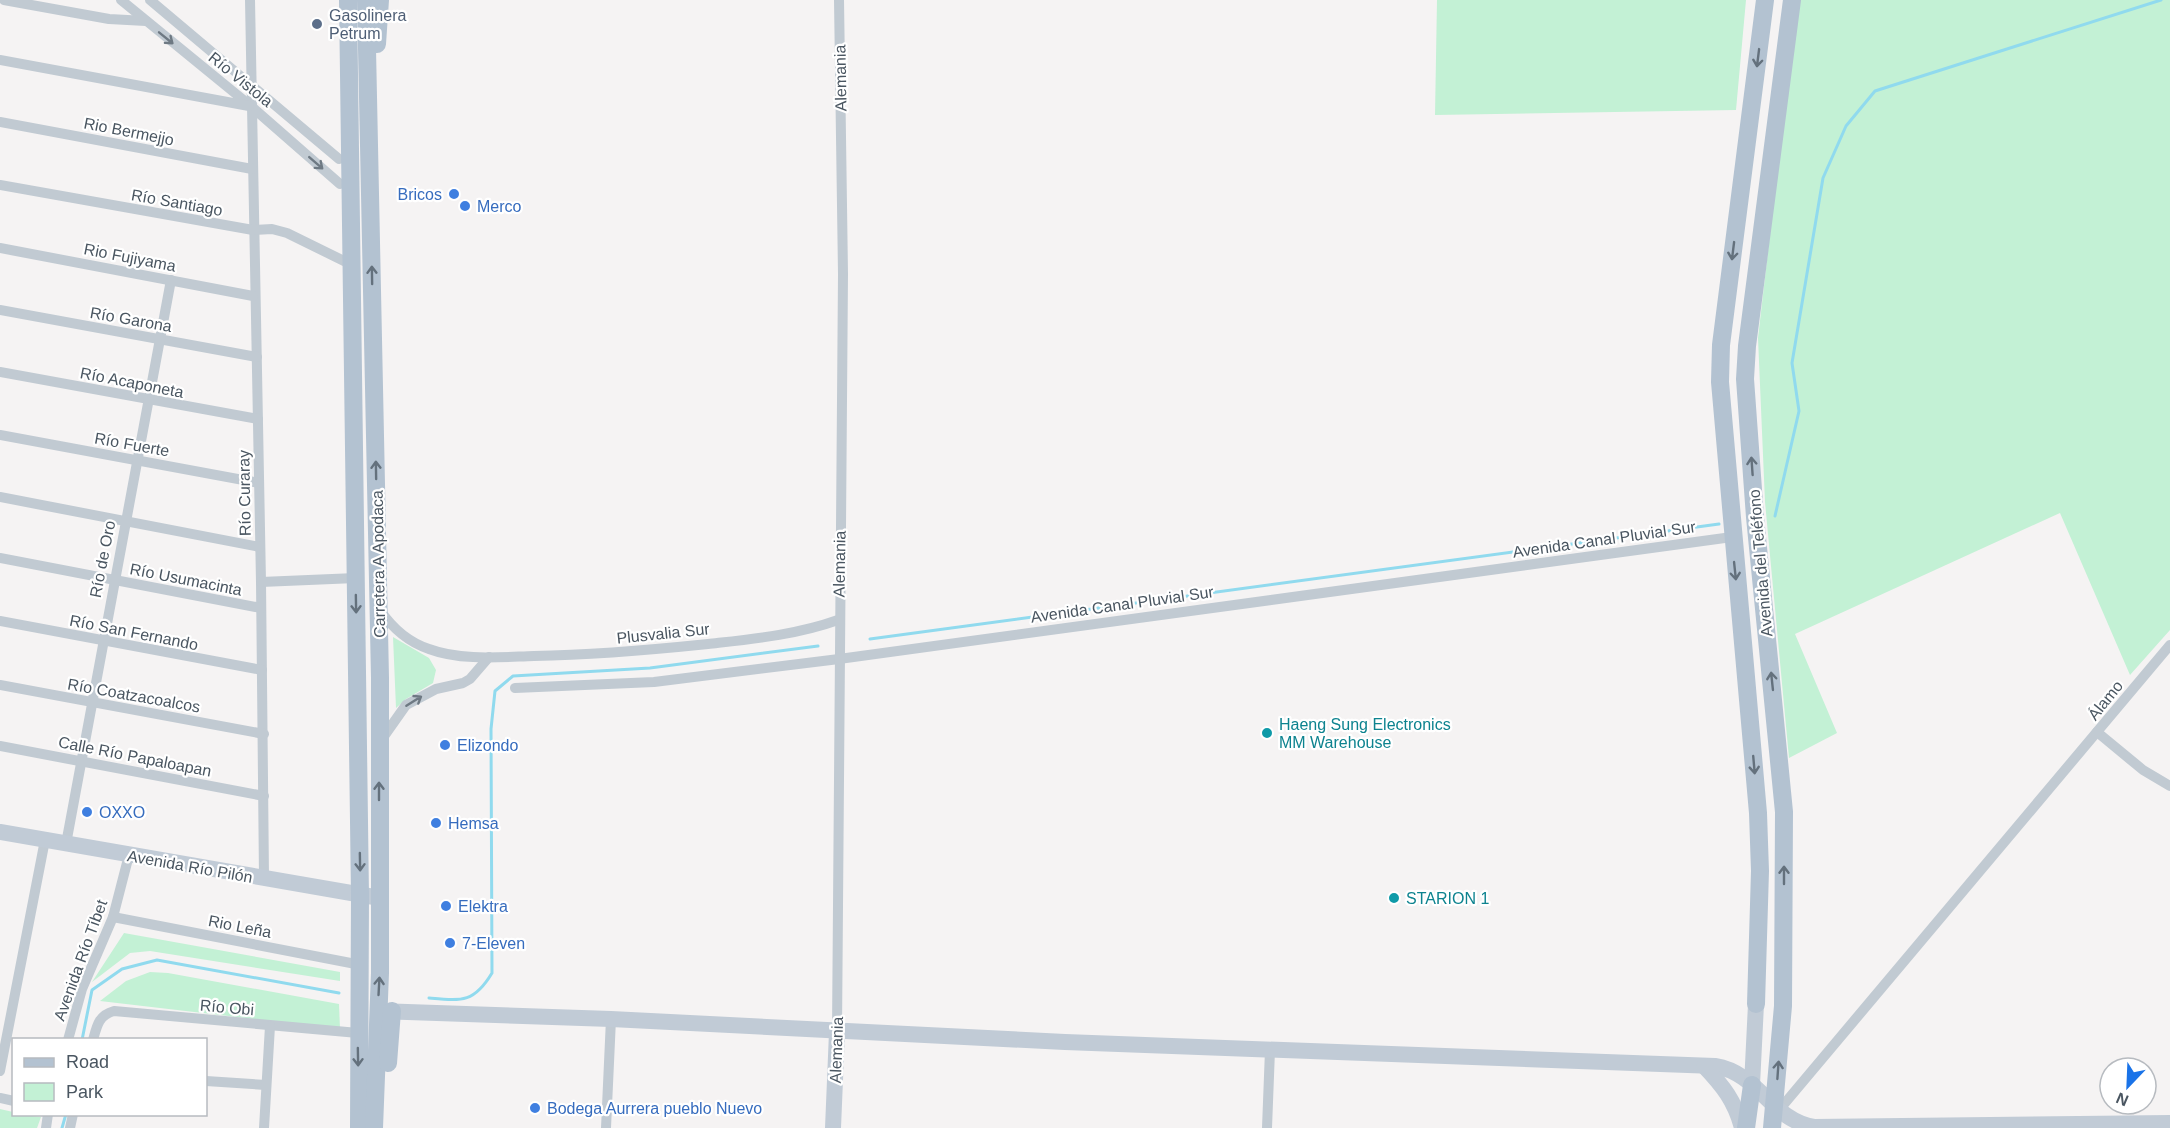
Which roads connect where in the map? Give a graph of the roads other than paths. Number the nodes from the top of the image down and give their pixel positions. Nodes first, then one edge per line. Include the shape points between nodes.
1 (4, 0) edge
2 (121, 0) edge
3 (150, 0) edge
4 (249, 0) edge
5 (348, 0) edge
6 (366, 0) edge
7 (380, 0) edge
8 (839, 0) edge
9 (1766, 0) edge
10 (1792, 0) edge
11 (146, 21) junction
12 (0, 60) edge
13 (368, 62) junction
14 (252, 86) junction
15 (252, 107) junction
16 (0, 122) edge
17 (339, 159) junction
18 (252, 170) junction
19 (340, 184) junction
20 (0, 185) edge
21 (253, 230) junction
22 (0, 248) edge
23 (344, 261) junction
24 (171, 280) junction
25 (253, 296) junction
26 (0, 310) edge
27 (160, 339) junction
28 (257, 357) junction
29 (0, 372) edge
30 (148, 400) junction
31 (258, 419) junction
32 (0, 435) edge
33 (136, 460) junction
34 (259, 483) junction
35 (0, 497) edge
36 (1755, 517) junction
37 (125, 521) junction
38 (1731, 529) junction
39 (260, 548) junction
40 (0, 558) edge
41 (351, 579) junction
42 (113, 581) junction
43 (261, 582) junction
44 (379, 608) junction
45 (261, 609) junction
46 (838, 620) junction
47 (0, 621) edge
48 (102, 641) junction
49 (2170, 645) edge
50 (489, 657) junction
51 (840, 659) junction
52 (262, 670) junction
53 (0, 685) edge
54 (516, 688) dead end
55 (92, 703) junction
56 (2097, 732) junction
57 (264, 734) junction
58 (0, 746) edge
59 (379, 746) junction
60 (81, 761) junction
61 (2170, 786) edge
62 (264, 796) junction
63 (0, 832) edge
64 (45, 840) junction
65 (66, 844) junction
66 (129, 855) junction
67 (264, 879) junction
68 (360, 896) junction
69 (380, 898) junction
70 (113, 917) junction
71 (361, 966) junction
72 (1756, 1005) joint
73 (385, 1011) junction
74 (611, 1019) junction
75 (270, 1026) junction
76 (837, 1032) junction
77 (358, 1033) junction
78 (69, 1038) edge
79 (94, 1038) edge
80 (1270, 1050) junction
81 (1704, 1066) junction
82 (0, 1071) edge
83 (207, 1081) edge
84 (266, 1085) junction
85 (1752, 1085) junction
86 (358, 1086) junction
87 (1777, 1108) junction
88 (2170, 1123) edge
89 (264, 1128) edge
90 (351, 1128) edge
91 (359, 1128) edge
92 (374, 1128) edge
93 (386, 1128) edge
94 (606, 1128) edge
95 (833, 1128) edge
96 (1267, 1128) edge
97 (1744, 1128) edge
98 (1772, 1128) edge

1 - 11 street via 109,19
2 - 11 street, Río Vistola
3 - 14 street, Río Vistola
4 - 14 street, Río Curaray
5 - 17 main road via 338,32
5 - 41 main road, Carretera A Apodaca
6 - 13 main road, Carretera A Apodaca
7 - 13 main road via 376,45
8 - 46 street, Alemania via 843,274
9 -> 38 main road, Avenida del Teléfono via 1721,345 1720,382
36 -> 10 main road, Avenida del Teléfono via 1747,346
11 -> 15 street, Río Vistola
12 - 15 street
44 -> 13 main road, Carretera A Apodaca
14 - 15 street, Río Curaray
14 - 17 street, Río Vistola
15 - 18 street, Río Curaray
15 -> 19 street, Río Vistola
16 - 18 street, Rio Bermejjo
17 - 19 main road
18 - 21 street, Río Curaray
19 - 23 main road
20 - 21 street, Río Santiago
21 - 23 street, Río Santiago via 287,233
21 - 25 street, Río Curaray
22 - 24 street, Rio Fujiyama
23 - 41 main road
24 - 25 street, Rio Fujiyama
24 - 27 street, Río de Oro
25 - 28 street, Río Curaray
26 - 27 street, Río Garona
27 - 28 street, Río Garona
27 - 30 street, Río de Oro
28 - 31 street, Río Curaray
29 - 30 street, Río Acaponeta
30 - 31 street, Río Acaponeta
30 - 33 street, Río de Oro
31 - 34 street, Río Curaray
32 - 33 street, Río Fuerte
33 - 34 street, Río Fuerte
33 - 37 street, Río de Oro
34 - 39 street, Río Curaray
35 - 37 street
36 - 38 main road
87 -> 36 main road, Avenida del Teléfono via 1783,1006 1784,812
37 - 39 street
37 - 42 street, Río de Oro
38 - 51 street, Avenida Canal Pluvial Sur
38 -> 72 main road, Avenida del Teléfono via 1758,813
39 - 43 street, Río Curaray
40 - 42 street, Río Usumacinta
41 - 43 street
41 -> 68 main road, Carretera A Apodaca
42 - 45 street, Río Usumacinta
42 - 48 street, Río de Oro
43 - 45 street, Río Curaray
44 - 50 street, Plusvalia Sur via 390,624 414,643 445,653
44 - 59 main road, Carretera A Apodaca
45 - 52 street, Río Curaray
46 - 50 street, Plusvalia Sur via 765,638 602,655
46 - 51 street, Alemania
47 - 48 street, Río San Fernando
48 - 52 street, Río San Fernando
48 - 55 street, Río de Oro
49 - 56 street, Álamo
59 -> 50 street via 385,731 406,705 436,689 470,679
51 - 54 street, Avenida Canal Pluvial Sur via 654,681
51 - 76 street, Alemania
52 - 57 street, Río Curaray
53 - 55 street, Río Coatzacoalcos
55 - 57 street, Río Coatzacoalcos
55 - 60 street, Río de Oro
56 - 61 street, Álamo via 2143,770
56 - 87 street
57 - 62 street, Río Curaray
58 - 60 street, Calle Río Papaloapan
69 -> 59 main road, Carretera A Apodaca
60 - 62 street, Calle Río Papaloapan
60 - 65 street, Río de Oro
62 - 67 street, Río Curaray
63 - 64 main road, Avenida Río Pilón
64 - 65 main road, Avenida Río Pilón
64 - 82 street
65 - 66 main road, Avenida Río Pilón
66 - 67 main road, Avenida Río Pilón
66 - 70 street, Avenida Río Tíbet
67 - 68 main road, Avenida Río Pilón
68 - 69 main road, Avenida Río Pilón
68 - 71 main road, Carretera A Apodaca
73 -> 69 main road, Carretera A Apodaca
70 - 71 street, Rio Leña
70 - 78 street, Avenida Río Tíbet via 82,989
71 - 77 main road, Carretera A Apodaca
72 - 85 main road, Avenida del Teléfono
73 - 74 main road
73 - 92 main road, Carretera A Apodaca
73 - 93 main road
74 - 76 main road
74 - 94 street
75 - 77 street, Río Obi
75 - 79 street, Río Obi via 114,1011 98,1022
75 - 84 street
76 - 80 main road
76 - 95 main road, Alemania
77 -> 86 main road, Carretera A Apodaca
80 - 81 main road
80 - 96 street
81 - 85 main road via 1727,1068
81 - 97 main road via 1726,1088
83 - 84 street
84 - 89 street
85 - 87 main road
85 - 97 main road, Avenida del Teléfono
86 - 90 main road
86 - 91 main road, Carretera A Apodaca
87 - 88 main road via 1791,1121 1814,1127
87 - 98 main road, Avenida del Teléfono

